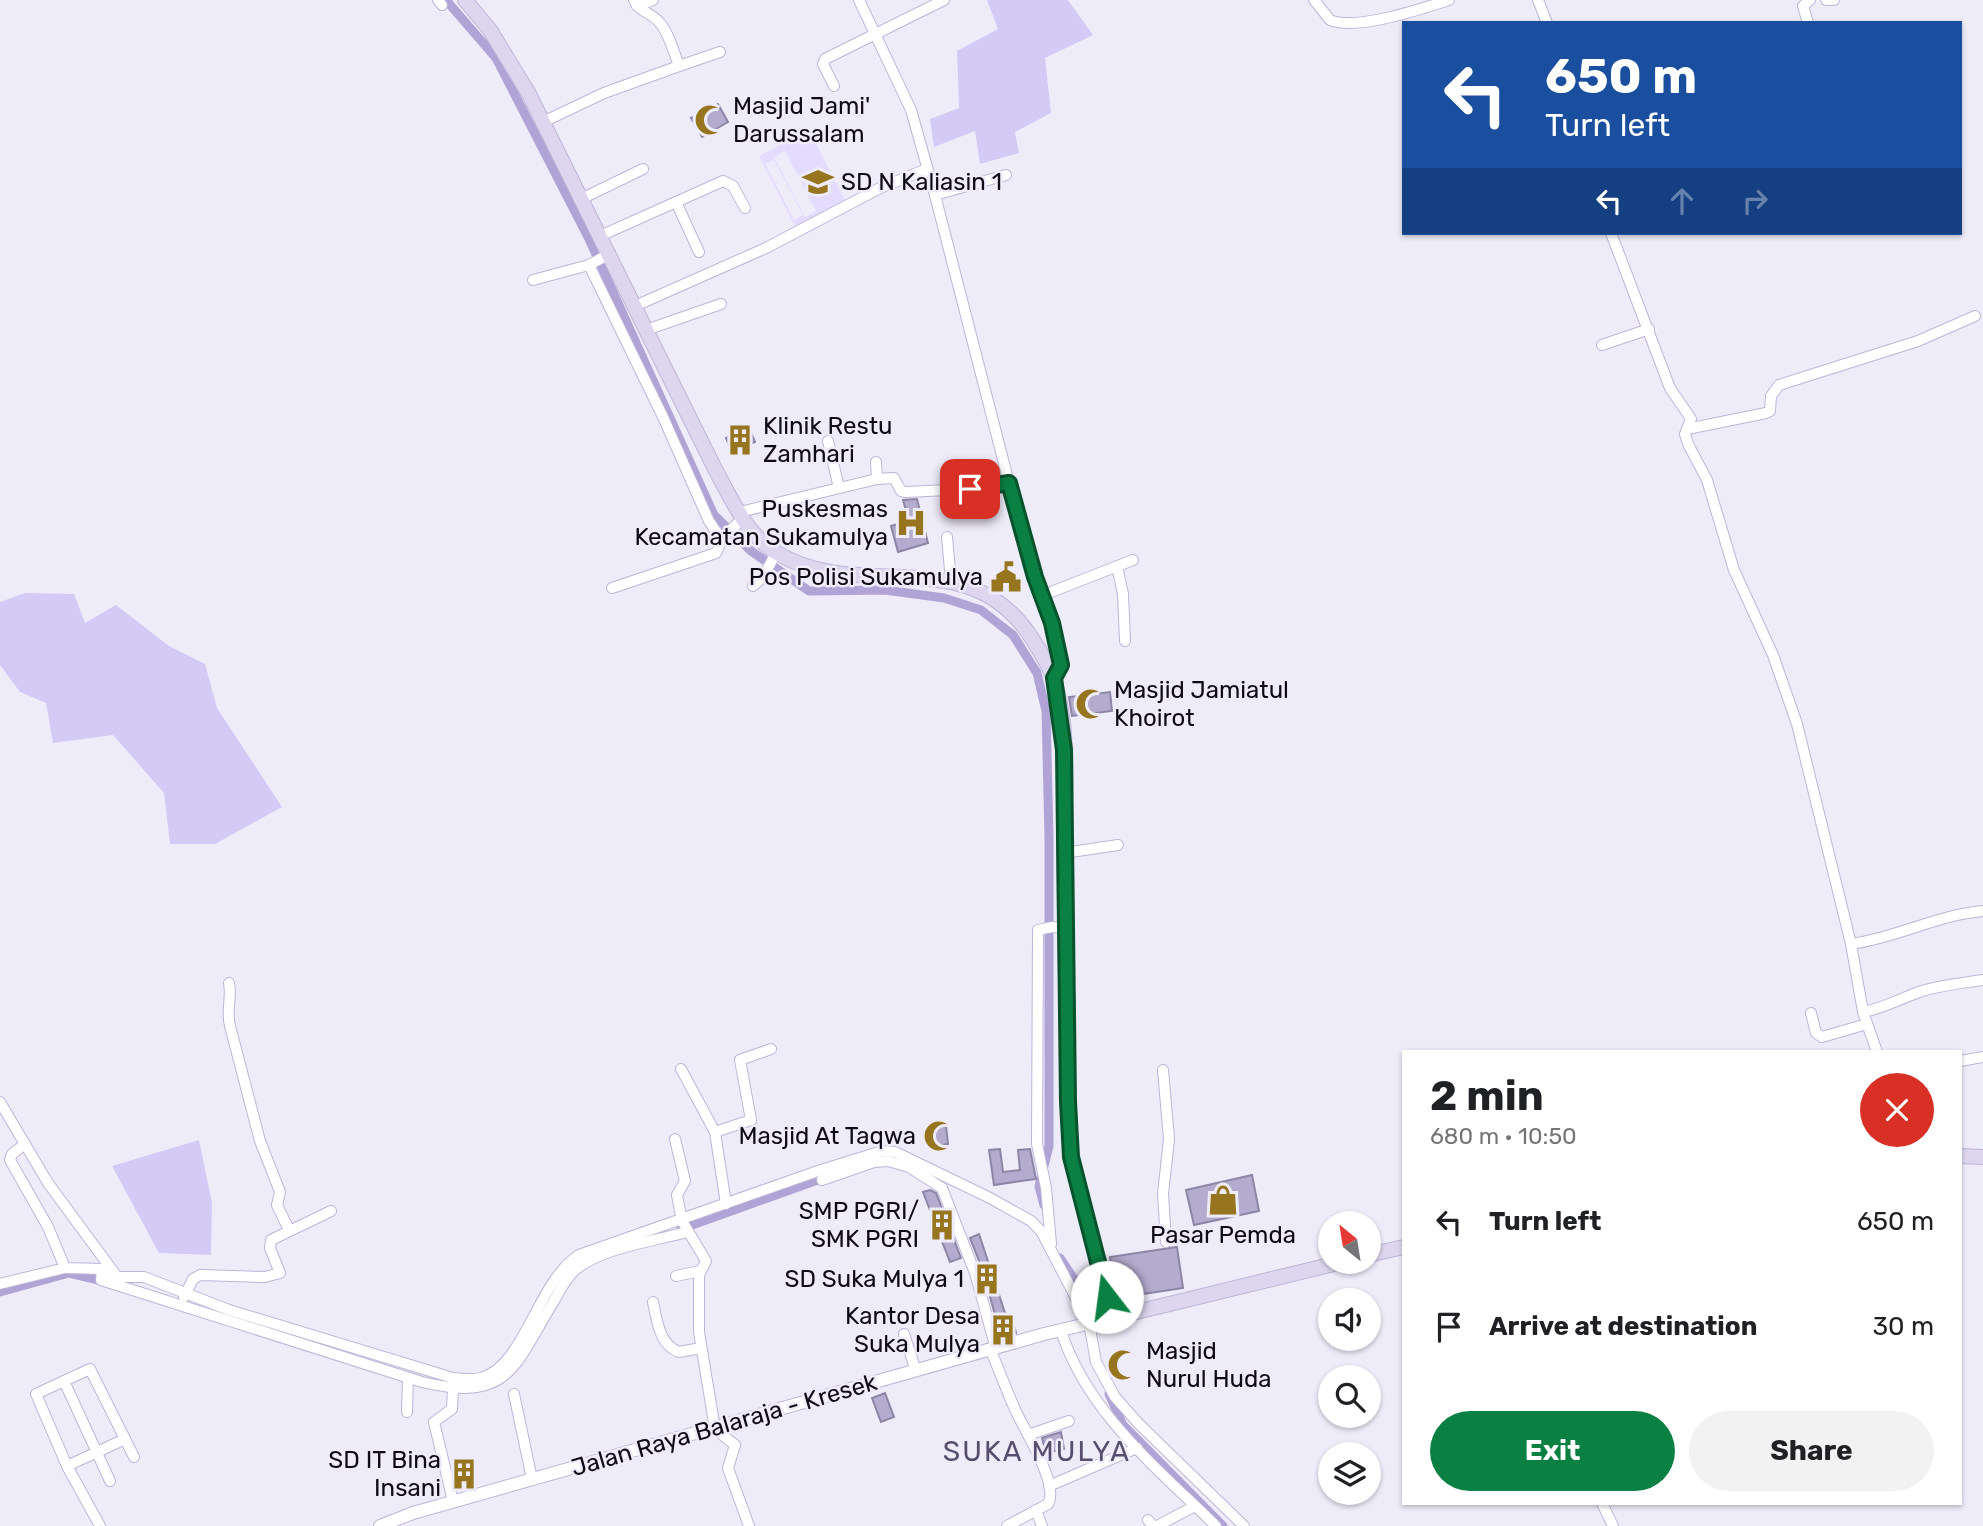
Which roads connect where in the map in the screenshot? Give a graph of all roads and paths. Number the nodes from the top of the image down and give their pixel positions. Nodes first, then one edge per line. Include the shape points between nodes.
1 (465, 0) edge
2 (653, 0) edge
3 (859, 0) edge
4 (944, 0) edge
5 (1314, 0) edge
6 (1449, 0) edge
7 (1538, 0) edge
8 (1810, 0) edge
9 (1826, 0) edge
10 (1834, 0) edge
11 (635, 3) edge
12 (1546, 21) edge
13 (1807, 21) edge
14 (877, 33) junction
15 (720, 52) dead end
16 (679, 66) junction
17 (834, 86) dead end
18 (543, 122) junction
19 (643, 169) dead end
20 (927, 169) junction
21 (1006, 175) dead end
22 (935, 195) junction
23 (582, 199) junction
24 (676, 202) junction
25 (745, 208) dead end
26 (1612, 235) edge
27 (600, 236) junction
28 (699, 252) dead end
29 (608, 255) junction
30 (591, 265) junction
31 (533, 280) dead end
32 (721, 304) dead end
33 (635, 306) junction
34 (1975, 316) dead end
35 (1649, 328) junction
36 (646, 330) junction
37 (1602, 345) dead end
38 (1687, 429) junction
39 (828, 441) dead end
40 (876, 462) dead end
41 (877, 479) junction
42 (1009, 483) junction
43 (839, 488) junction
44 (739, 519) junction
45 (947, 537) dead end
46 (722, 539) junction
47 (775, 557) junction
48 (1133, 561) dead end
49 (1117, 566) junction
50 (951, 581) junction
51 (753, 586) dead end
52 (612, 588) dead end
53 (1041, 596) junction
54 (1125, 641) dead end
55 (1054, 678) junction
56 (1118, 845) dead end
57 (1065, 853) junction
58 (1983, 911) edge
59 (1054, 927) junction
60 (1851, 944) junction
61 (1983, 980) edge
62 (229, 983) dead end
63 (1863, 1012) junction
64 (1811, 1013) dead end
65 (1867, 1024) junction
66 (771, 1049) dead end
67 (1876, 1050) edge
68 (1983, 1057) edge
69 (1962, 1061) edge
70 (681, 1069) dead end
71 (1163, 1070) dead end
72 (0, 1102) edge
73 (715, 1132) junction
74 (675, 1139) dead end
75 (24, 1144) junction
76 (1962, 1156) edge
77 (1983, 1157) edge
78 (822, 1180) dead end
79 (726, 1204) junction
80 (331, 1211) dead end
81 (684, 1226) junction
82 (289, 1230) junction
83 (1166, 1242) dead end
84 (1402, 1247) edge
85 (1051, 1248) junction
86 (1381, 1252) edge
87 (65, 1268) junction
88 (1318, 1268) edge
89 (700, 1271) junction
90 (102, 1273) junction
91 (117, 1276) junction
92 (676, 1276) dead end
93 (0, 1284) edge
94 (183, 1300) junction
95 (653, 1302) dead end
96 (1112, 1318) junction
97 (1086, 1323) junction
98 (1065, 1329) junction
99 (904, 1334) dead end
100 (303, 1339) junction
101 (701, 1348) junction
102 (993, 1350) junction
103 (916, 1371) junction
104 (408, 1378) junction
105 (64, 1381) junction
106 (453, 1388) junction
107 (514, 1394) dead end
108 (407, 1412) dead end
109 (1069, 1421) dead end
110 (715, 1429) junction
111 (1028, 1435) junction
112 (125, 1439) junction
113 (1144, 1445) junction
114 (97, 1452) junction
115 (134, 1457) dead end
116 (67, 1466) junction
117 (531, 1479) junction
118 (110, 1480) dead end
119 (1049, 1486) junction
120 (453, 1501) junction
121 (1603, 1505) edge
122 (1195, 1506) junction
123 (1036, 1510) junction
124 (1148, 1520) dead end
125 (394, 1523) edge
126 (100, 1526) edge
127 (380, 1526) edge
128 (749, 1526) edge
129 (1007, 1526) edge
130 (1042, 1526) edge
131 (1215, 1526) edge
132 (1244, 1526) edge
133 (1612, 1526) edge

1 - 18 main road via 499,45
2 - 11 street
3 - 14 street
4 - 14 street
5 - 6 street via 1329,20 1347,23
7 - 12 street
8 - 13 street via 1803,6
9 - 10 street
11 - 16 street via 659,21
14 - 17 street via 824,60
14 - 20 street via 911,110
15 - 16 street
16 - 18 street via 604,93
18 - 23 main road
19 - 23 street
20 - 22 street
20 - 33 street
21 - 22 street
22 - 42 street
23 - 27 main road
24 - 25 street via 723,181 733,186
24 - 27 street
24 - 28 street
26 - 35 street
27 - 29 main road
29 - 30 street
29 - 33 main road
30 - 31 street
30 - 46 street via 709,521
32 - 36 street
33 - 36 main road
34 - 38 street via 1918,341 1779,385 1766,413
35 - 37 street
35 - 38 street via 1670,388 1691,419
36 - 44 main road
38 - 60 street via 1688,444 1707,480 1734,570 1773,655 1797,724
39 - 43 street
40 - 41 street
41 - 42 street via 894,478 906,492
41 - 43 street
42 - 53 street
43 - 44 street
44 - 46 street
44 - 47 main road
45 - 50 street
46 - 52 street via 711,556
47 - 50 main road via 830,573
47 - 51 street
48 - 49 street
49 - 53 street
49 - 54 street
50 - 55 main road via 1008,609
53 - 55 street via 1061,665
55 - 57 main road via 1064,750
56 - 57 street
57 - 59 main road
58 - 60 street
59 - 85 street via 1038,930 1037,947 1037,1144
59 - 96 main road via 1071,1157
60 - 63 street
61 - 63 street via 1926,990 1884,1009
62 - 82 street via 230,1026 260,1141 280,1192 277,1205
63 - 65 street
64 - 65 street via 1816,1033 1822,1037
65 - 67 street
66 - 73 street via 740,1060 751,1120
68 - 69 street
70 - 73 street
71 - 83 street via 1169,1139 1163,1194
72 - 75 street
73 - 79 street
74 - 81 street via 685,1181 677,1195
75 - 87 street via 10,1160
75 - 91 street
76 - 77 main road
78 - 102 street via 888,1161 909,1167 943,1188 975,1273
79 - 81 street
79 - 85 street via 864,1156 895,1152 1031,1221
80 - 82 street
81 - 89 street via 705,1259
81 - 100 street via 586,1251 572,1259 556,1274 506,1361 478,1379 453,1378
81 - 106 street via 578,1268 533,1339 499,1381 480,1388
82 - 94 street via 270,1244 280,1273 265,1278 200,1275 193,1279
84 - 86 main road
85 - 97 street
87 - 90 street
87 - 93 street
88 - 96 main road
89 - 92 street
89 - 101 street
90 - 91 street
90 - 94 street
91 - 94 street via 144,1277
94 - 100 street
95 - 101 street via 669,1347 679,1352
96 - 97 street, Jalan Raya Balaraja - Kresek
97 - 98 street, Jalan Raya Balaraja - Kresek
97 - 113 street via 1104,1379
98 - 102 street, Jalan Raya Balaraja - Kresek
98 - 113 street via 1076,1372 1102,1408
99 - 103 street
100 - 104 street
101 - 110 street
102 - 103 street, Jalan Raya Balaraja - Kresek
102 - 111 street
103 - 110 street, Jalan Raya Balaraja - Kresek
104 - 106 street
104 - 108 street
105 - 112 street via 92,1370
105 - 114 street
105 - 116 street via 35,1395
106 - 120 street via 452,1409 434,1422
107 - 117 street
109 - 111 street
110 - 117 street, Jalan Raya Balaraja - Kresek
110 - 128 street via 735,1445 728,1468
111 - 119 street
112 - 114 street
112 - 115 street
113 - 119 street
113 - 122 street
113 - 132 street
114 - 116 street
114 - 118 street
116 - 126 street
117 - 120 street, Jalan Raya Balaraja - Kresek
119 - 123 street via 1050,1502
120 - 125 street, Jalan Raya Balaraja - Kresek
121 - 133 street
122 - 124 street via 1157,1526
122 - 131 street
123 - 129 street
123 - 130 street
125 - 127 street, Jalan Raya Balaraja - Kresek

